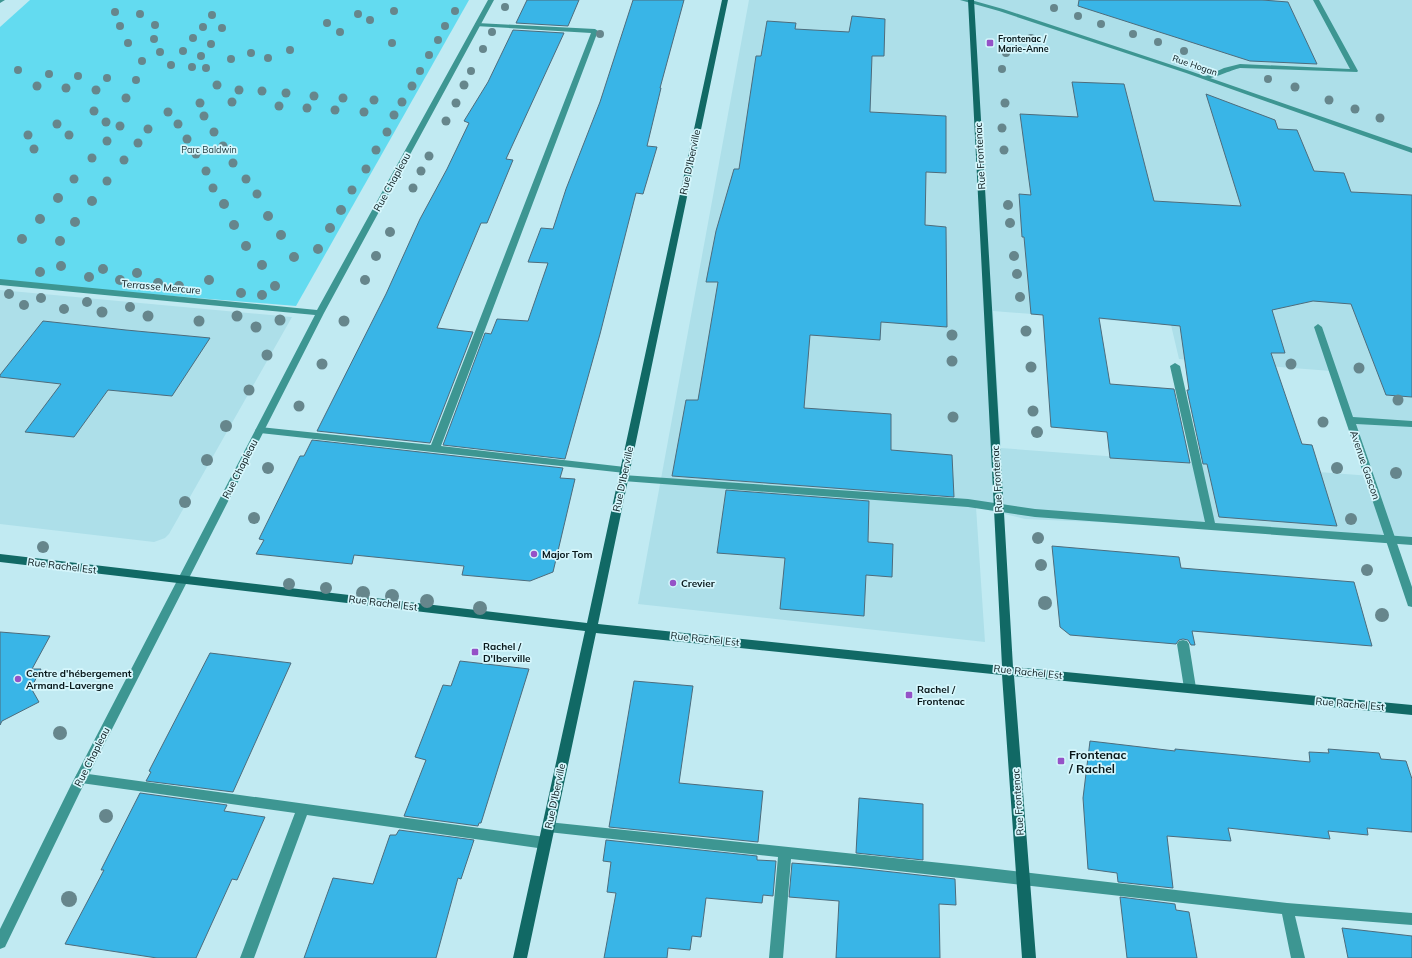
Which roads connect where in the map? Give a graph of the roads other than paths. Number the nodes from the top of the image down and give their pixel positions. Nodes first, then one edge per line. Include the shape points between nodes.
1 (491, 0) edge
2 (725, 0) edge
3 (969, 0) edge
4 (1316, 0) edge
5 (477, 25) junction
6 (1206, 78) junction
7 (1412, 152) edge
8 (0, 282) edge
9 (320, 313) junction
10 (1318, 327) dead end
11 (1175, 366) dead end
12 (1350, 420) junction
13 (1412, 424) edge
14 (260, 430) junction
15 (435, 449) junction
16 (624, 474) junction
17 (999, 507) junction
18 (1211, 527) junction
19 (1391, 538) junction
20 (1412, 541) edge
21 (0, 558) edge
22 (182, 580) junction
23 (1412, 603) edge
24 (592, 628) junction
25 (1183, 644) dead end
26 (1008, 670) junction
27 (1190, 688) junction
28 (1412, 710) edge
29 (81, 778) junction
30 (304, 810) junction
31 (548, 827) junction
32 (545, 843) junction
33 (784, 852) junction
34 (1024, 878) junction
35 (1287, 908) junction
36 (1412, 919) edge
37 (0, 943) edge
38 (246, 958) edge
39 (520, 958) edge
40 (776, 958) edge
41 (1029, 958) edge
42 (1298, 958) edge

1 - 5 street, Rue Chapleau
2 - 16 main road, Rue D'Iberville
3 - 6 street, Rue Hogan
3 - 17 main road, Rue Frontenac
4 - 6 street via 1355,71 1240,66
5 - 9 street, Rue Chapleau
5 - 15 street via 595,31
6 - 7 street, Rue Hogan
8 - 9 street, Terrasse Mercure
9 - 14 street, Rue Chapleau
10 - 12 street, Avenue Gascon
11 - 18 street
12 - 13 street
12 - 19 street, Avenue Gascon
14 - 15 street
14 - 22 street, Rue Chapleau
15 - 16 street
16 - 17 street
16 - 24 main road, Rue D'Iberville
17 - 18 street via 1035,513
17 - 26 main road, Rue Frontenac
18 - 19 street
19 - 20 street
19 - 23 street, Avenue Gascon
21 - 22 main road, Rue Rachel Est
22 - 24 main road, Rue Rachel Est
22 - 29 street, Rue Chapleau
24 - 26 main road, Rue Rachel Est
24 - 31 main road, Rue D'Iberville
25 - 27 street
26 - 27 main road, Rue Rachel Est
26 - 34 main road, Rue Frontenac
27 - 28 main road, Rue Rachel Est
29 - 30 street
29 - 37 street, Rue Chapleau
30 - 32 street
30 - 38 street
31 - 32 main road, Rue D'Iberville
31 - 33 street
32 - 39 main road, Rue D'Iberville
33 - 34 street
33 - 40 street
34 - 35 street
34 - 41 main road, Rue Frontenac
35 - 36 street
35 - 42 street

